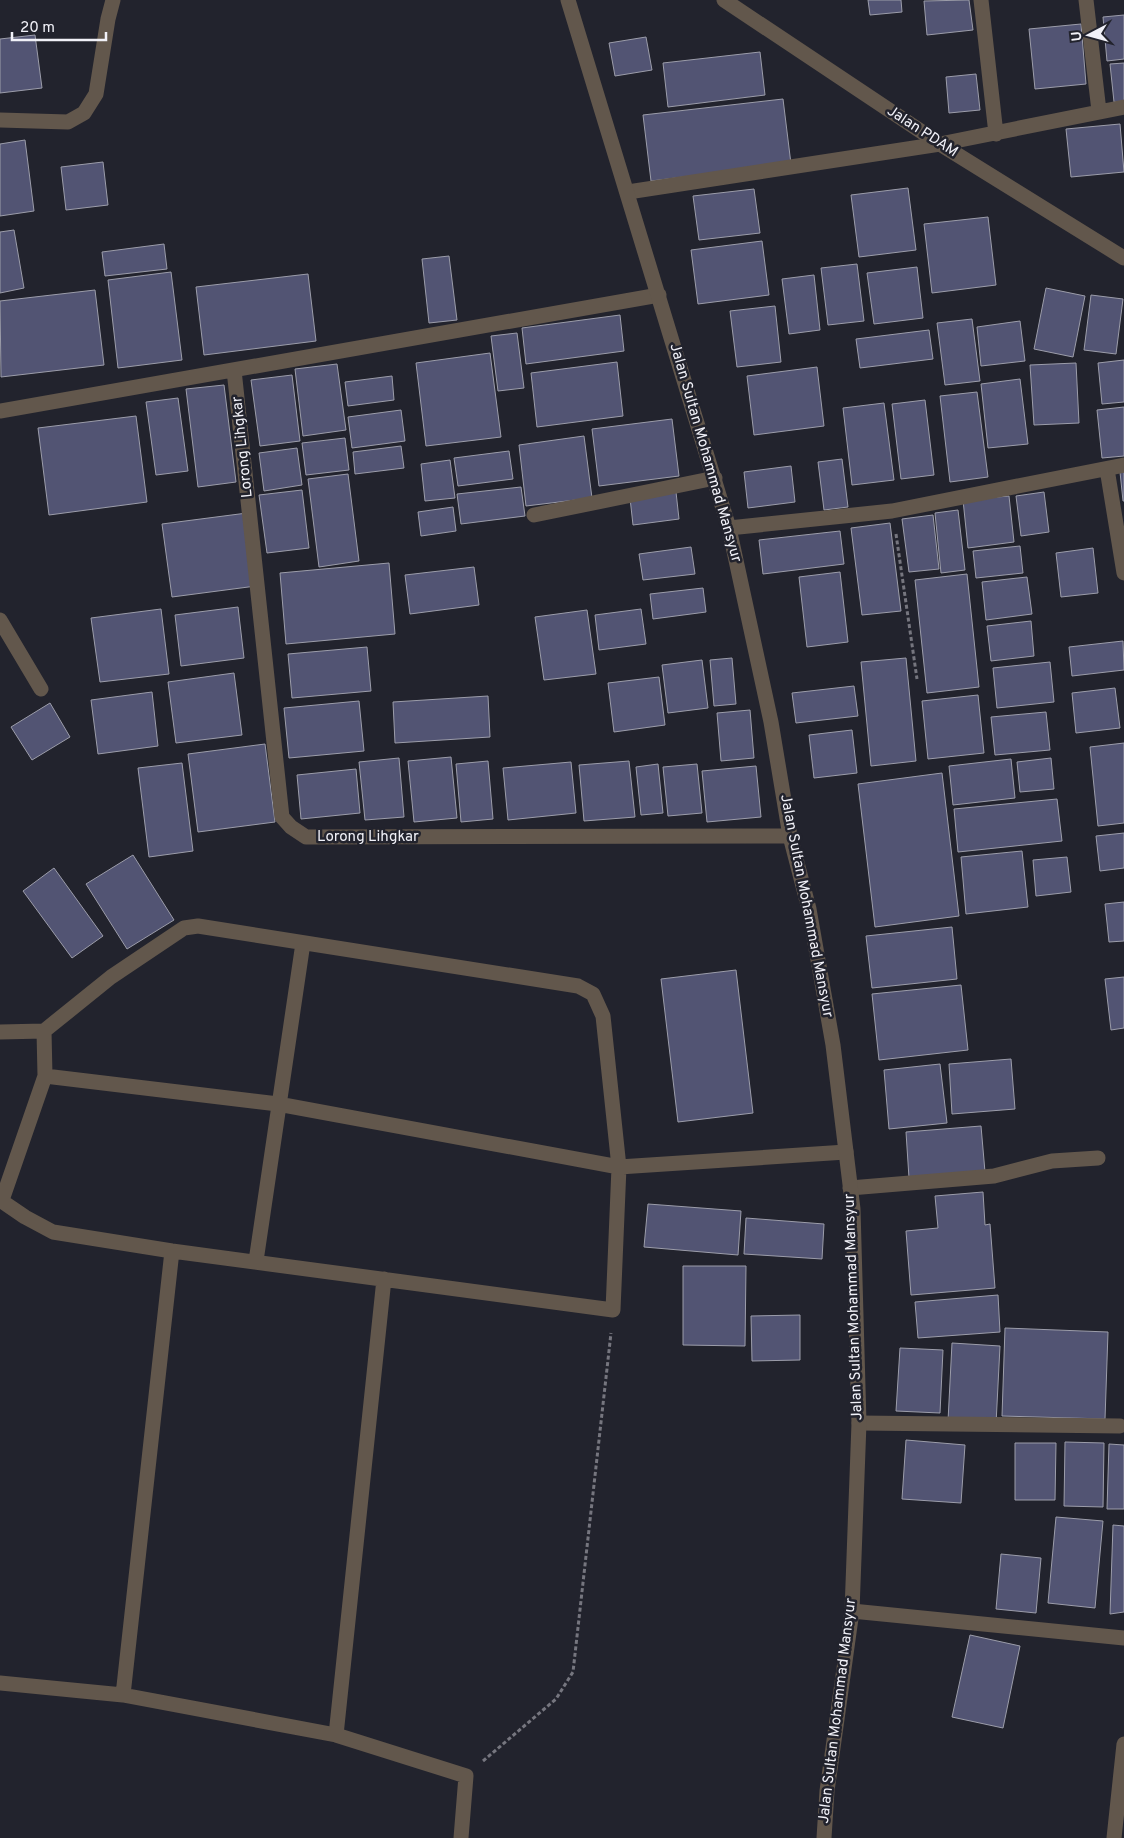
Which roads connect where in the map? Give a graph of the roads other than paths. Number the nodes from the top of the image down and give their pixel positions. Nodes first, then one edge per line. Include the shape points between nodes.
1 (114, 0) edge
2 (568, 0) edge
3 (724, 0) edge
4 (982, 0) edge
5 (1086, 0) edge
6 (1124, 106) edge
7 (1099, 111) junction
8 (0, 120) edge
9 (996, 134) junction
10 (940, 144) junction
11 (628, 192) junction
12 (1124, 258) edge
13 (658, 295) junction
14 (234, 370) junction
15 (0, 411) edge
16 (1124, 465) edge
17 (1107, 468) junction
18 (715, 478) junction
19 (534, 515) dead end
20 (730, 528) junction
21 (1124, 573) edge
22 (0, 620) edge
23 (41, 689) dead end
24 (790, 836) junction
25 (303, 943) junction
26 (44, 1031) junction
27 (0, 1032) edge
28 (45, 1076) junction
29 (278, 1104) junction
30 (846, 1152) junction
31 (1098, 1158) dead end
32 (619, 1167) junction
33 (850, 1188) junction
34 (1, 1200) edge
35 (172, 1251) junction
36 (256, 1261) junction
37 (384, 1279) junction
38 (859, 1423) junction
39 (1120, 1426) dead end
40 (852, 1612) junction
41 (1124, 1638) edge
42 (0, 1683) edge
43 (122, 1695) junction
44 (336, 1735) junction
45 (1124, 1744) edge
46 (461, 1838) edge
47 (824, 1838) edge
48 (1114, 1838) edge

1 - 8 street via 96,94 84,113 68,122
2 - 11 street, Jalan Sultan Mohammad Mansyur
3 - 10 street, Jalan PDAM
4 - 9 street
5 - 7 street
6 - 7 street
7 - 9 street
9 - 10 street
10 - 11 street
10 - 12 street, Jalan PDAM
11 - 13 street, Jalan Sultan Mohammad Mansyur
13 - 14 street
13 - 18 street, Jalan Sultan Mohammad Mansyur
14 - 15 street
14 - 24 street, Lorong Lihgkar via 282,816 291,827 306,837
16 - 17 street
17 - 20 street via 892,511
17 - 21 street
18 - 19 street
18 - 20 street, Jalan Sultan Mohammad Mansyur
20 - 24 street, Jalan Sultan Mohammad Mansyur via 771,722
22 - 23 street
24 - 30 street, Jalan Sultan Mohammad Mansyur via 809,909 830,1025
25 - 26 street via 198,926 184,928 111,977
25 - 29 street
25 - 32 street via 578,986 593,994 603,1016
26 - 27 street
26 - 28 street
28 - 29 street
28 - 34 street
29 - 32 street
29 - 36 street
30 - 32 street
30 - 33 street, Jalan Sultan Mohammad Mansyur
31 - 33 street via 1052,1161 994,1176
32 - 37 street via 613,1310
33 - 38 street, Jalan Sultan Mohammad Mansyur
34 - 35 street via 53,1232
35 - 36 street
35 - 43 street
36 - 37 street
37 - 44 street
38 - 39 street
38 - 40 street, Jalan Sultan Mohammad Mansyur
40 - 41 street
40 - 47 street, Jalan Sultan Mohammad Mansyur via 827,1791
42 - 43 street
43 - 44 street
44 - 46 street via 466,1776
45 - 48 street

